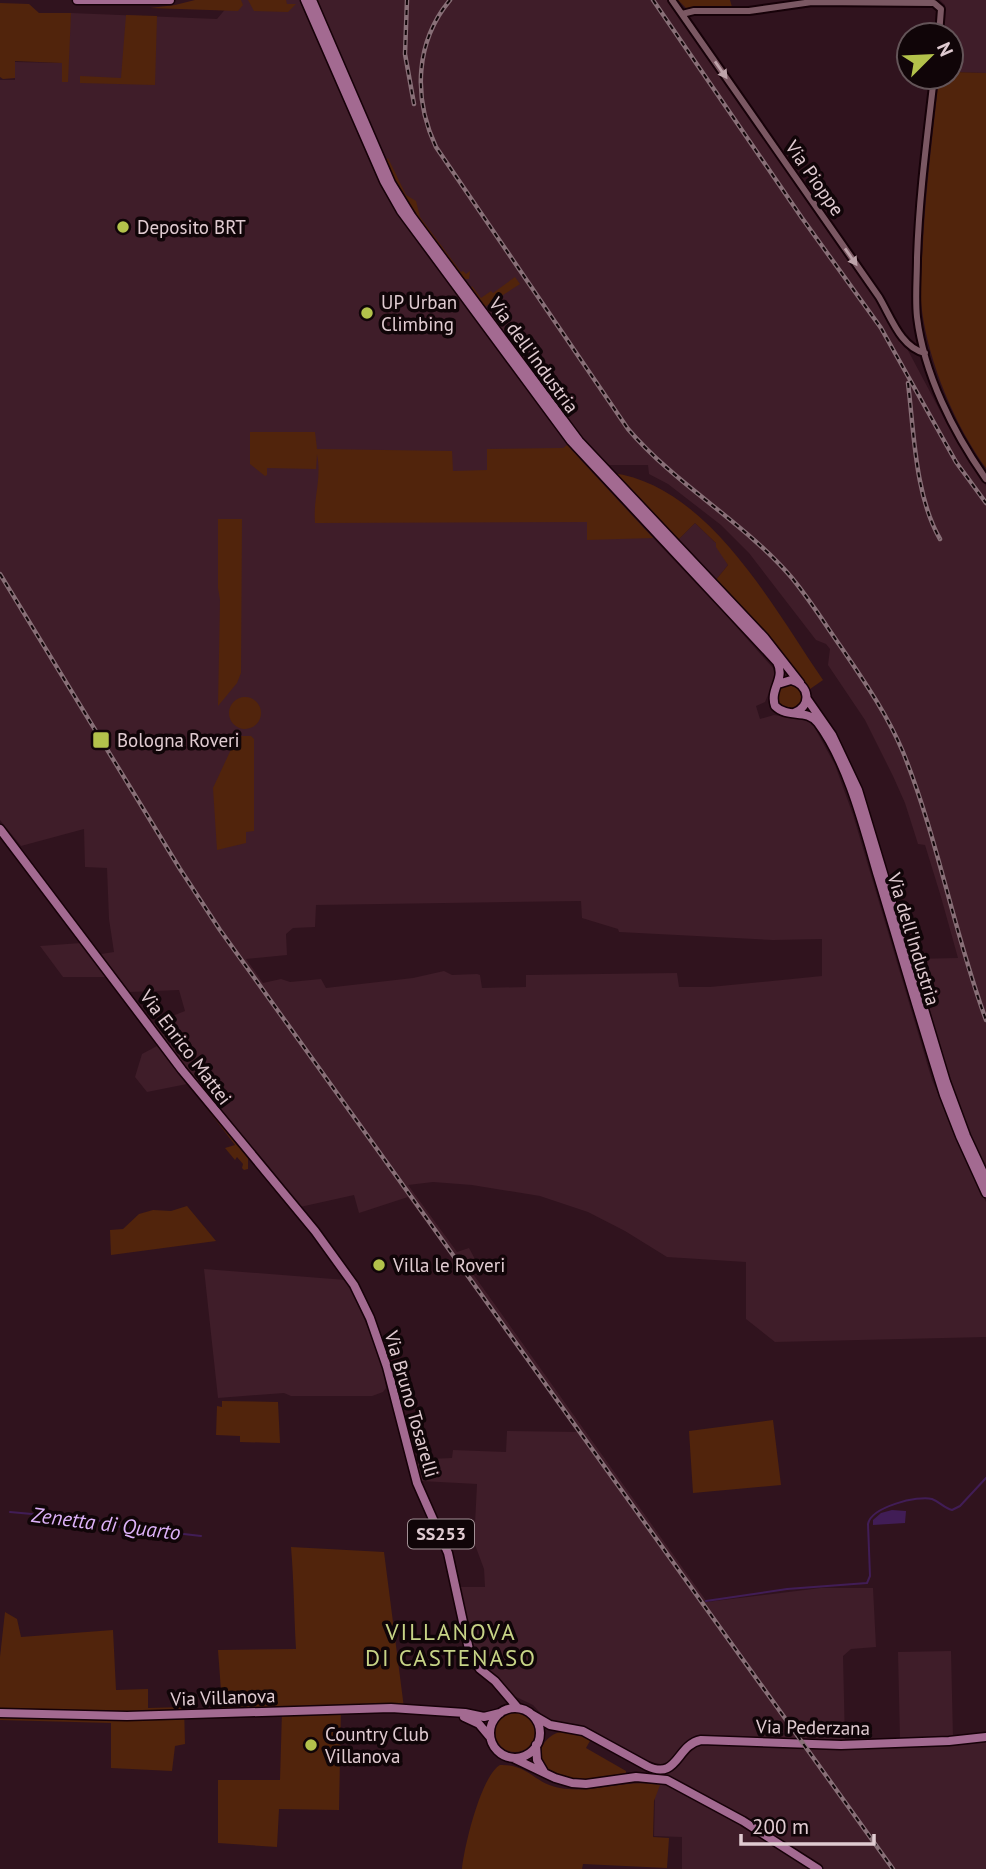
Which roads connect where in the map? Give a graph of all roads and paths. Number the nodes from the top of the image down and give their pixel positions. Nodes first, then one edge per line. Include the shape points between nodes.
1 (77, 0) edge
2 (170, 0) edge
3 (305, 0) edge
4 (312, 0) edge
5 (672, 0) edge
6 (682, 14) junction
7 (940, 21) edge
8 (932, 91) edge
9 (925, 353) junction
10 (986, 479) edge
11 (800, 683) junction
12 (778, 684) junction
13 (807, 699) junction
14 (791, 714) junction
15 (0, 829) edge
16 (986, 1179) edge
17 (986, 1193) edge
18 (351, 1280) joint
19 (501, 1688) junction
20 (518, 1708) junction
21 (448, 1712) junction
22 (501, 1712) junction
23 (0, 1713) edge
24 (531, 1714) junction
25 (558, 1727) junction
26 (986, 1737) edge
27 (491, 1739) junction
28 (537, 1742) junction
29 (513, 1758) junction
30 (544, 1772) junction
31 (818, 1869) edge

1 - 2 main road
3 - 12 main road, Via dell'Industria via 401,211 571,441 777,662 781,672
4 - 11 main road, Via dell'Industria via 391,183 412,217 579,441 759,631
5 - 6 street, Via Pioppe
6 - 7 street via 812,2 937,4
6 -> 9 street, Via Pioppe via 906,343
8 - 9 street via 919,209 916,306
9 - 10 street via 953,425
11 - 12 main road
11 - 13 main road
12 - 14 main road via 774,702 782,712
13 - 14 main road via 800,711
13 - 16 main road, Via dell'Industria via 832,735 858,790 946,1082
14 - 17 main road, Via dell'Industria via 805,714 817,721 850,788 944,1095
15 - 18 main road, Via Enrico Mattei via 182,1070
18 - 19 main road, Via Bruno Tosarelli / SS253 via 383,1355 417,1483 448,1553 470,1654
19 - 20 main road, Via Bruno Tosarelli / SS253
19 - 22 main road
20 - 22 main road
20 - 24 main road, SS253
21 - 22 main road, Via Villanova via 484,1717
21 - 23 main road, Via Villanova via 391,1708 118,1716
21 - 27 main road, Via Villanova via 477,1723
22 - 27 main road via 491,1727
24 - 25 main road
24 - 28 main road via 537,1723
25 - 26 main road, Via Pederzana via 583,1731 652,1769 668,1768 689,1744 698,1741 841,1745
25 - 28 main road
27 - 29 main road via 496,1750
28 - 29 main road via 527,1755
28 - 30 main road via 537,1758
29 - 30 main road
30 - 31 main road via 572,1783 646,1777 667,1780

